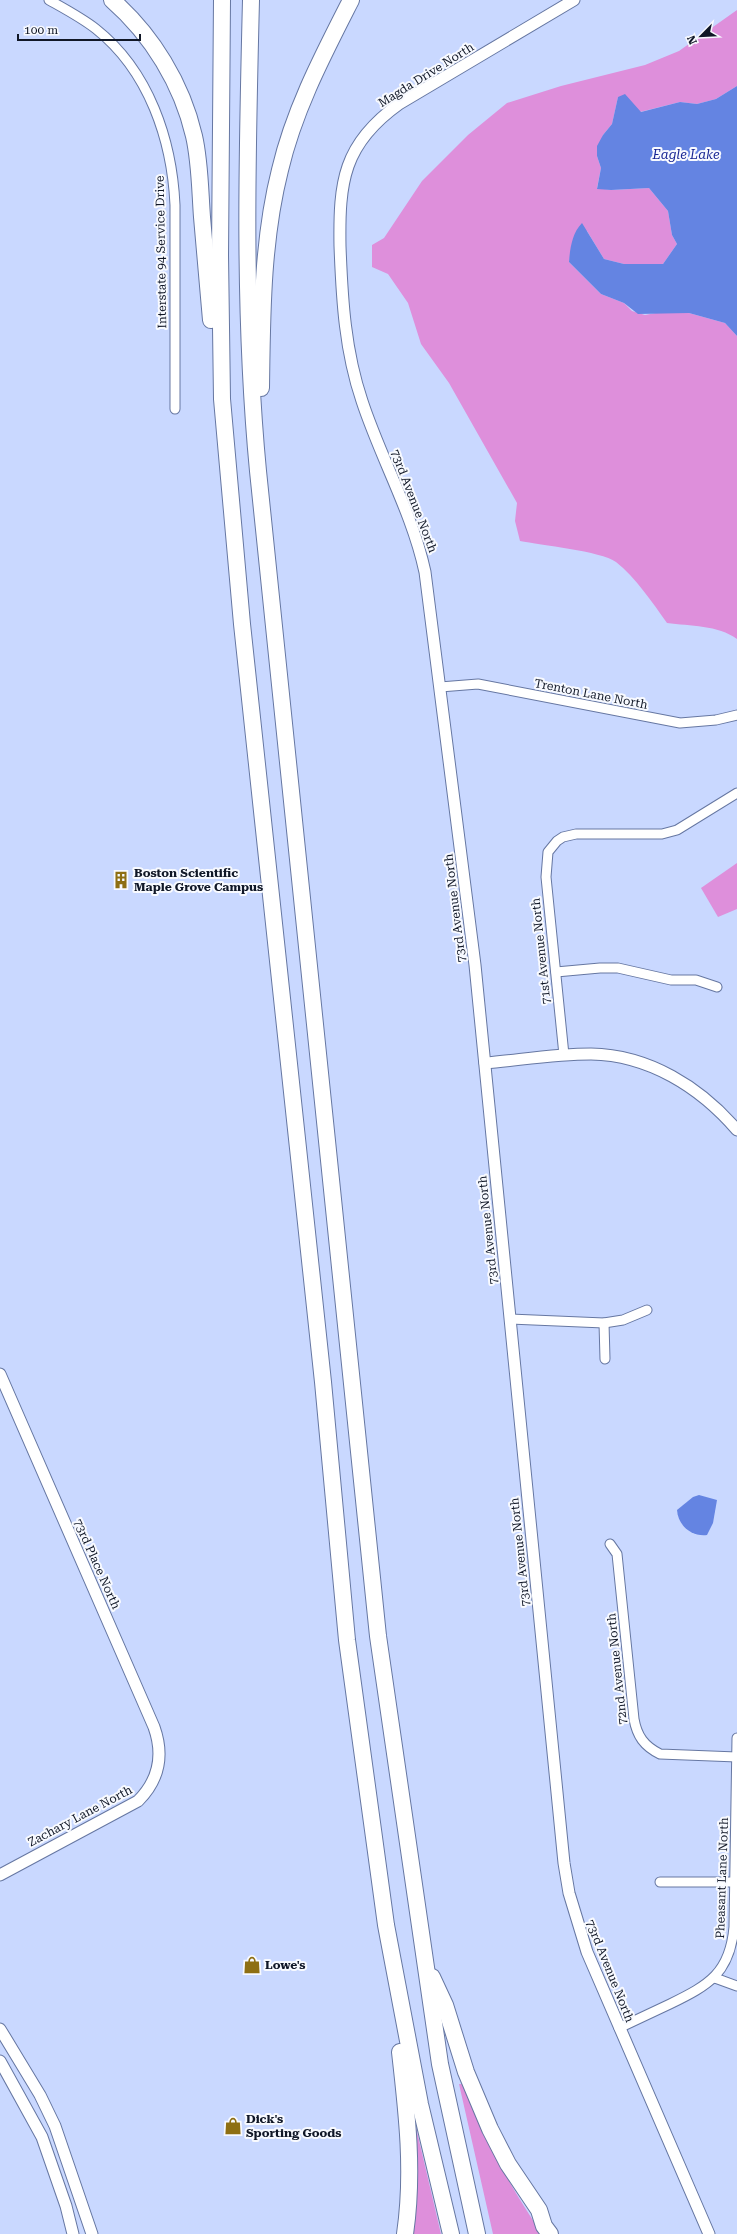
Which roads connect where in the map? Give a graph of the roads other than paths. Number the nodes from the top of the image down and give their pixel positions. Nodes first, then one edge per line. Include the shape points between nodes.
1 (49, 0) edge
2 (112, 0) edge
3 (222, 0) edge
4 (251, 0) edge
5 (351, 0) edge
6 (574, 0) edge
7 (340, 210) joint
8 (175, 409) dead end
9 (226, 452) junction
10 (263, 515) junction
11 (440, 687) junction
12 (737, 715) edge
13 (737, 793) edge
14 (556, 972) junction
15 (716, 986) dead end
16 (564, 1055) junction
17 (485, 1063) junction
18 (737, 1130) edge
19 (647, 1310) dead end
20 (510, 1319) junction
21 (604, 1323) junction
22 (606, 1360) dead end
23 (0, 1374) edge
24 (610, 1544) dead end
25 (737, 1738) edge
26 (737, 1758) edge
27 (158, 1767) joint
28 (737, 1821) edge
29 (0, 1875) edge
30 (660, 1882) dead end
31 (735, 1882) junction
32 (386, 1925) junction
33 (424, 1960) junction
34 (715, 1978) junction
35 (737, 1986) edge
36 (619, 2028) junction
37 (0, 2029) edge
38 (0, 2061) edge
39 (539, 2210) junction
40 (73, 2234) edge
41 (92, 2234) edge
42 (405, 2234) edge
43 (451, 2234) edge
44 (477, 2234) edge
45 (550, 2234) edge
46 (564, 2234) edge
47 (709, 2234) edge

1 - 8 street, Interstate 94 Service Drive via 96,29 116,49 148,96 168,149 175,205
2 - 9 highway via 141,29 158,52 179,92 194,136
3 - 9 highway via 220,324
4 - 10 highway via 246,259 252,403
5 - 10 highway via 322,57 297,115 272,207 267,242 261,344
6 - 7 street, Magda Drive North via 385,114 364,136 349,161 344,175
7 - 11 street, 73rd Avenue North via 342,298 350,361 362,402 422,555
9 - 32 highway via 323,1382 347,1640
10 - 33 highway via 378,1636
11 - 12 street, Trenton Lane North via 478,684 680,723 716,720
11 - 17 street, 73rd Avenue North
13 - 14 street, 71st Avenue North via 682,827 669,832 650,836 569,834 557,840 547,859 546,877
14 - 15 street via 618,968 671,980 696,980
14 - 16 street, 71st Avenue North
16 - 17 street
16 - 18 street via 591,1054 643,1063 690,1086
17 - 20 street, 73rd Avenue North
19 - 21 street via 623,1320
20 - 21 street
20 - 36 street, 73rd Avenue North via 564,1863 579,1930
21 - 22 street
23 - 27 street, 73rd Place North via 154,1727 159,1744
24 - 26 street, 72nd Avenue North via 617,1554 634,1719 641,1740 660,1754
25 - 26 street, Pheasant Lane North
26 - 28 street, Pheasant Lane North
27 - 29 street, Zachary Lane North via 153,1782 138,1801
28 - 31 street, Pheasant Lane North
30 - 31 street
31 - 34 street, Pheasant Lane North via 733,1944
32 - 42 highway via 409,2136 410,2185
32 - 43 highway via 420,2104
33 - 39 highway via 445,2005 466,2072 490,2129 508,2164
33 - 44 highway via 440,2064
34 - 35 street
34 - 36 street, Pheasant Lane North via 693,1993
36 - 47 street, 73rd Avenue North
37 - 41 street via 40,2095 55,2126
38 - 40 street via 42,2136
39 - 45 highway via 544,2226
39 - 46 highway via 548,2215

